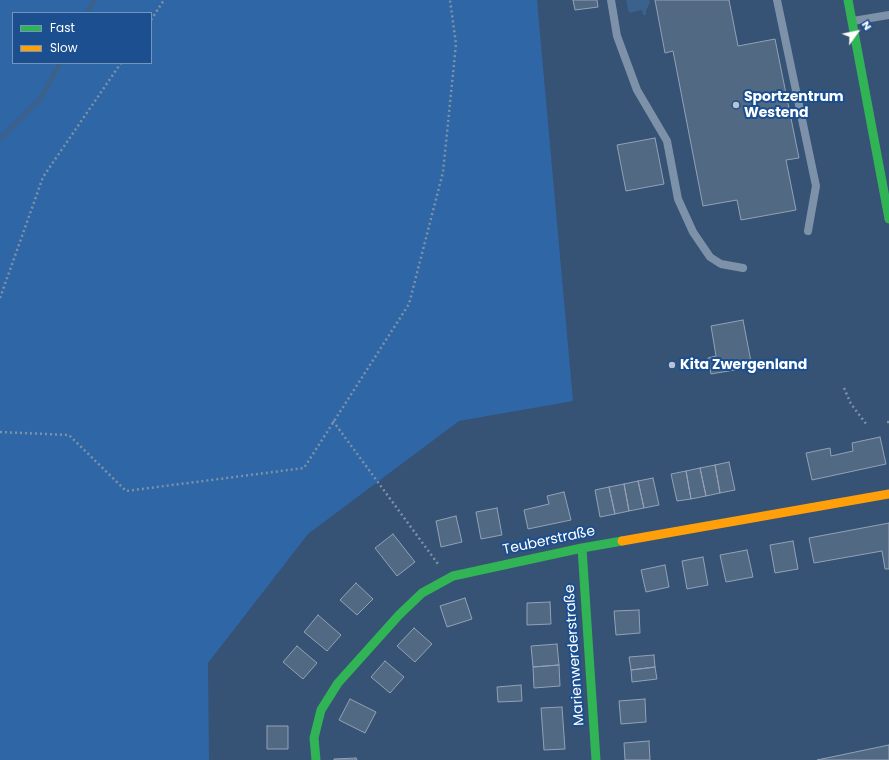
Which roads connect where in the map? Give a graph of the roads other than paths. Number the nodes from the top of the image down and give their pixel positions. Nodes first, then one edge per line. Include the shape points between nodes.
1 (611, 0) edge
2 (777, 0) edge
3 (848, 0) edge
4 (889, 15) edge
5 (852, 22) junction
6 (889, 219) edge
7 (808, 231) dead end
8 (743, 268) dead end
9 (889, 494) edge
10 (582, 548) junction
11 (316, 760) edge
12 (596, 760) edge

1 - 8 lane via 617,36 638,90 667,141 678,198 693,232 710,257 720,264
2 - 7 lane via 816,186
3 - 5 street
4 - 5 lane
5 - 6 street
9 - 10 street, Teuberstraße
10 - 11 street, Teuberstraße via 453,576 422,593 338,683 322,710 314,738
10 - 12 street, Marienwerderstraße

